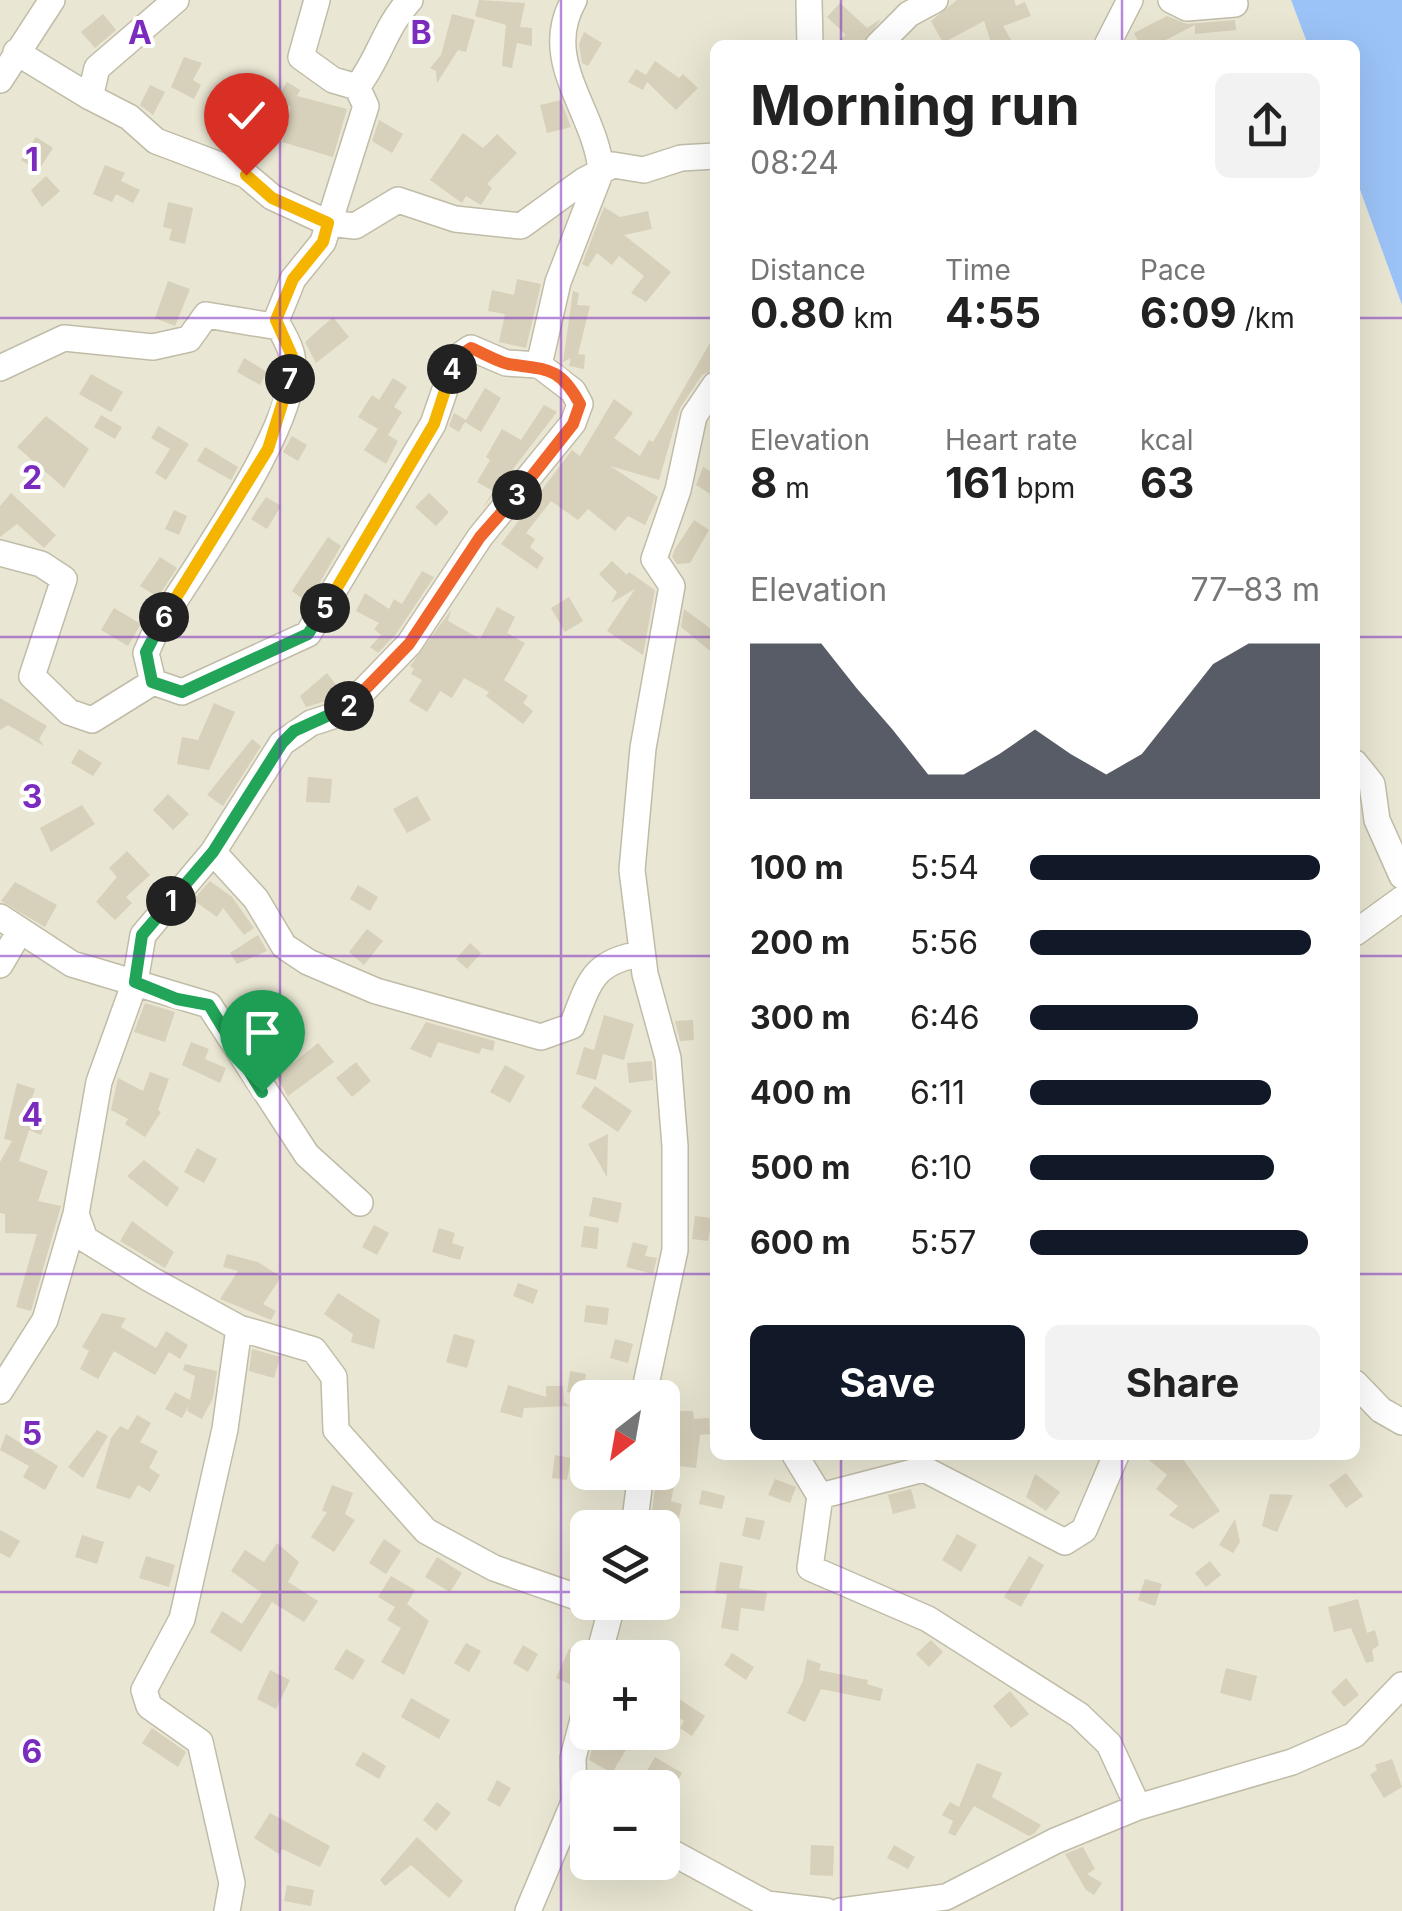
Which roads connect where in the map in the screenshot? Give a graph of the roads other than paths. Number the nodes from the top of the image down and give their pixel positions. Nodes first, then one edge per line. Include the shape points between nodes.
1 (52, 0) edge
2 (176, 0) edge
3 (317, 0) edge
4 (410, 0) edge
5 (574, 0) edge
6 (809, 0) edge
7 (935, 0) edge
8 (1130, 0) edge
9 (1171, 0) edge
10 (1235, 4) dead end
11 (810, 40) edge
12 (883, 40) edge
13 (1110, 40) edge
14 (16, 52) junction
15 (0, 80) edge
16 (357, 87) junction
17 (90, 98) junction
18 (710, 156) edge
19 (601, 171) junction
20 (328, 223) junction
21 (279, 327) junction
22 (539, 364) junction
23 (0, 368) edge
24 (710, 392) edge
25 (0, 553) edge
26 (152, 682) junction
27 (1360, 769) edge
28 (213, 852) junction
29 (1402, 876) edge
30 (1402, 898) edge
31 (10, 924) edge
32 (1360, 929) edge
33 (642, 954) junction
34 (0, 965) edge
35 (135, 982) junction
36 (360, 1203) dead end
37 (76, 1214) junction
38 (239, 1328) junction
39 (647, 1380) edge
40 (1360, 1388) edge
41 (0, 1391) edge
42 (1402, 1422) edge
43 (798, 1460) edge
44 (1114, 1460) edge
45 (927, 1462) edge
46 (820, 1496) junction
47 (570, 1592) edge
48 (1402, 1685) edge
49 (1138, 1808) junction
50 (570, 1827) edge
51 (680, 1857) edge
52 (765, 1907) edge
53 (227, 1911) edge
54 (528, 1911) edge
55 (826, 1911) edge
56 (841, 1911) edge

1 - 14 street
2 - 17 street via 97,68
3 - 16 street via 301,57 333,80
4 - 16 street via 388,23 372,68
5 - 19 street via 561,36 564,66
6 - 11 street
7 - 12 street
8 - 13 street
9 - 10 street via 1187,8
14 - 15 street
14 - 17 street
16 - 20 street via 366,106
17 - 20 street via 129,117 156,141 246,175 272,198
18 - 19 street
19 - 20 street via 522,226 455,219 398,200 356,226
19 - 22 street via 558,282
20 - 21 street via 323,242 293,279
21 - 23 street via 206,315 188,339 154,347 64,338
21 - 26 street via 292,356 282,416 156,630 146,652
22 - 26 street via 506,364 471,348 456,358 434,424 308,634 182,692
22 - 28 street via 573,391 580,404 573,424 480,537 409,644 342,713 310,722 282,743
24 - 33 street via 694,416 654,559 672,586 643,748 632,870
25 - 26 street via 42,564 64,579 32,676 69,712 92,720
27 - 29 street via 1372,784 1377,820
28 - 33 street via 256,899 284,946 308,962 376,991 541,1037 572,1026 592,976 616,958
28 - 35 street via 142,935
30 - 32 street
31 - 34 street
31 - 35 street via 72,964
33 - 39 street via 668,1058 675,1146 675,1250
35 - 36 street via 209,1005 308,1155
35 - 37 street via 98,1082
37 - 38 street via 86,1239
37 - 41 street via 44,1320
38 - 47 street via 314,1350 334,1377 336,1430 426,1531 494,1568
38 - 53 street via 226,1430 182,1619 144,1690 149,1706 200,1742 232,1883
40 - 42 street
43 - 46 street
44 - 45 street via 1084,1530 1065,1542
45 - 46 street
46 - 49 street via 810,1568 928,1619 1079,1715 1108,1744
48 - 49 street via 1354,1735 1292,1762
49 - 56 street via 946,1897
50 - 54 street
51 - 52 street
52 - 55 street

